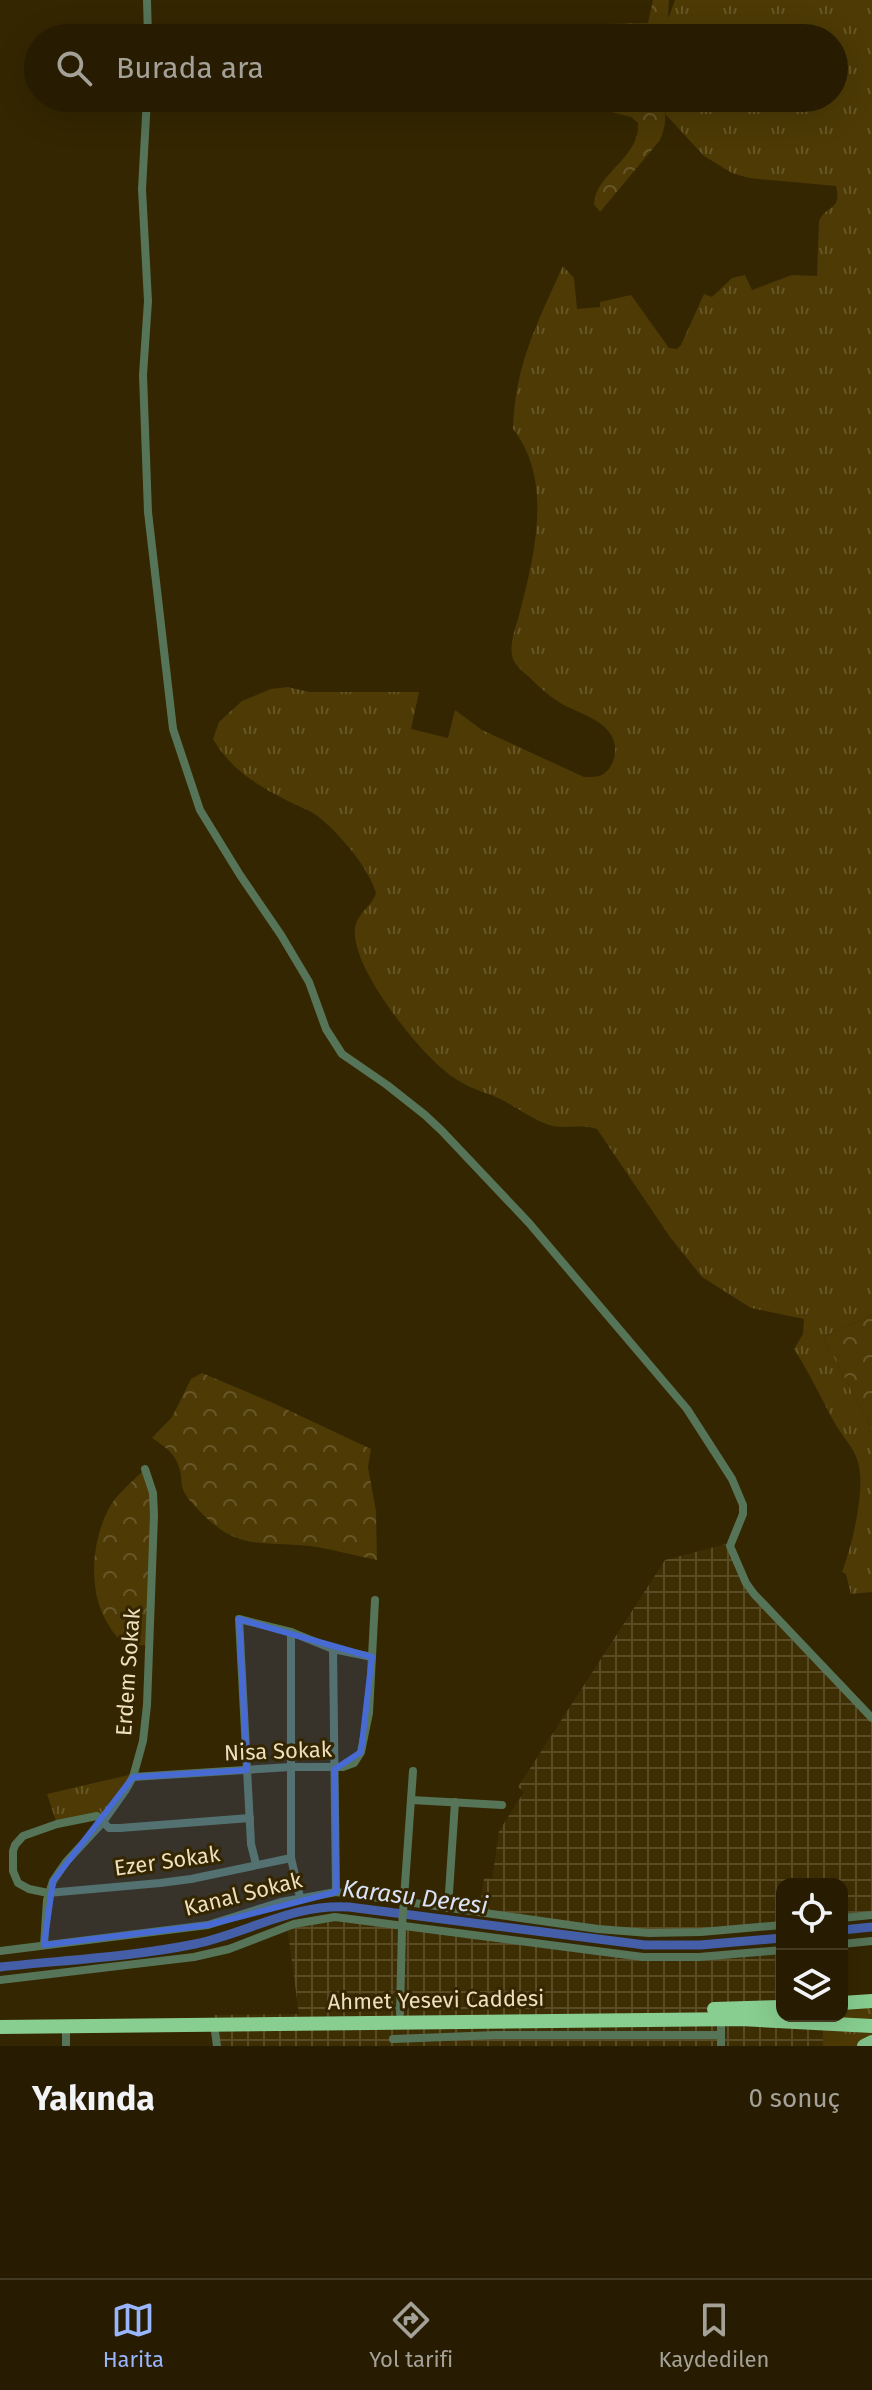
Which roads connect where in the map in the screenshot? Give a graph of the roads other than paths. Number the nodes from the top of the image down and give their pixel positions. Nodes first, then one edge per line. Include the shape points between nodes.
1 (147, 0) edge
2 (148, 24) edge
3 (146, 112) edge
4 (145, 1469) dead end
5 (375, 1600) dead end
6 (291, 1632) junction
7 (333, 1649) junction
8 (372, 1657) junction
9 (872, 1718) edge
10 (291, 1767) junction
11 (335, 1767) junction
12 (247, 1770) junction
13 (413, 1771) dead end
14 (133, 1777) junction
15 (411, 1800) junction
16 (455, 1802) junction
17 (502, 1805) dead end
18 (250, 1818) junction
19 (103, 1822) junction
20 (291, 1858) junction
21 (256, 1864) junction
22 (336, 1892) junction
23 (48, 1893) junction
24 (300, 1897) junction
25 (404, 1903) junction
26 (448, 1908) junction
27 (872, 1915) edge
28 (848, 1917) edge
29 (776, 1926) edge
30 (402, 1927) junction
31 (872, 1941) edge
32 (848, 1943) edge
33 (44, 1945) junction
34 (0, 1951) edge
35 (776, 1951) edge
36 (0, 1980) edge
37 (872, 2001) edge
38 (848, 2003) edge
39 (776, 2007) edge
40 (0, 2018) edge
41 (397, 2018) junction
42 (721, 2019) junction
43 (214, 2024) junction
44 (66, 2026) junction
45 (872, 2026) edge
46 (0, 2027) edge
47 (496, 2035) junction
48 (554, 2035) junction
49 (603, 2035) junction
50 (642, 2035) junction
51 (721, 2035) junction
52 (872, 2042) edge
53 (393, 2043) edge
54 (66, 2046) edge
55 (217, 2046) edge
56 (497, 2046) edge
57 (554, 2046) edge
58 (603, 2046) edge
59 (642, 2046) edge
60 (721, 2046) edge
61 (864, 2046) edge

1 - 2 street
3 - 9 street via 142,189 148,512 173,729 200,810 309,982 326,1029 342,1054 442,1131 529,1223 687,1409 732,1479 744,1510 730,1546 746,1583
4 - 14 street, Erdem Sokak via 154,1501 147,1705
5 - 8 street, Nisa Sokak
6 - 7 street
6 - 10 street
6 - 12 street via 239,1619
7 - 8 street
7 - 11 street
8 - 11 street, Nisa Sokak via 361,1752 354,1763
10 - 11 street, Nisa Sokak
10 - 12 street, Nisa Sokak
10 - 20 street
11 - 22 street
12 - 14 street, Nisa Sokak
12 - 18 street
13 - 15 street
14 - 19 street, Erdem Sokak
15 - 16 street
15 - 25 street
16 - 17 street
16 - 26 street
18 - 19 street via 120,1828
18 - 21 street
19 - 23 street, Erdem Sokak via 57,1873
19 - 23 street via 97,1816 57,1824 28,1833 15,1845 13,1871 18,1883
20 - 21 street, Ezer Sokak
20 - 24 street
21 - 23 street, Ezer Sokak via 191,1879
22 - 24 street, Kanal Sokak
22 - 25 street, Kanal Sokak
23 - 33 street, Erdem Sokak
24 - 33 street, Kanal Sokak via 208,1925
25 - 26 street, Kanal Sokak
25 - 30 street
26 - 29 street, Kanal Sokak via 649,1933
27 - 28 street
30 - 35 street via 643,1957
30 - 36 street via 323,1918 194,1957
30 - 41 street
31 - 32 street
33 - 34 street, Kanal Sokak
37 - 38 highway
39 - 41 highway, Ahmet Yesevi Caddesi
40 - 41 highway, Ahmet Yesevi Caddesi
41 - 42 highway, Ahmet Yesevi Caddesi
41 - 43 highway, Ahmet Yesevi Caddesi
41 - 53 street
42 - 45 highway, Ahmet Yesevi Caddesi
42 - 51 street
43 - 44 highway, Ahmet Yesevi Caddesi
43 - 55 street
44 - 46 highway, Ahmet Yesevi Caddesi
44 - 54 street
47 - 48 street
47 - 53 street
47 - 56 street
48 - 49 street
48 - 57 street
49 - 50 street
49 - 58 street
50 - 51 street
50 - 59 street
51 - 60 street
52 - 61 main road

